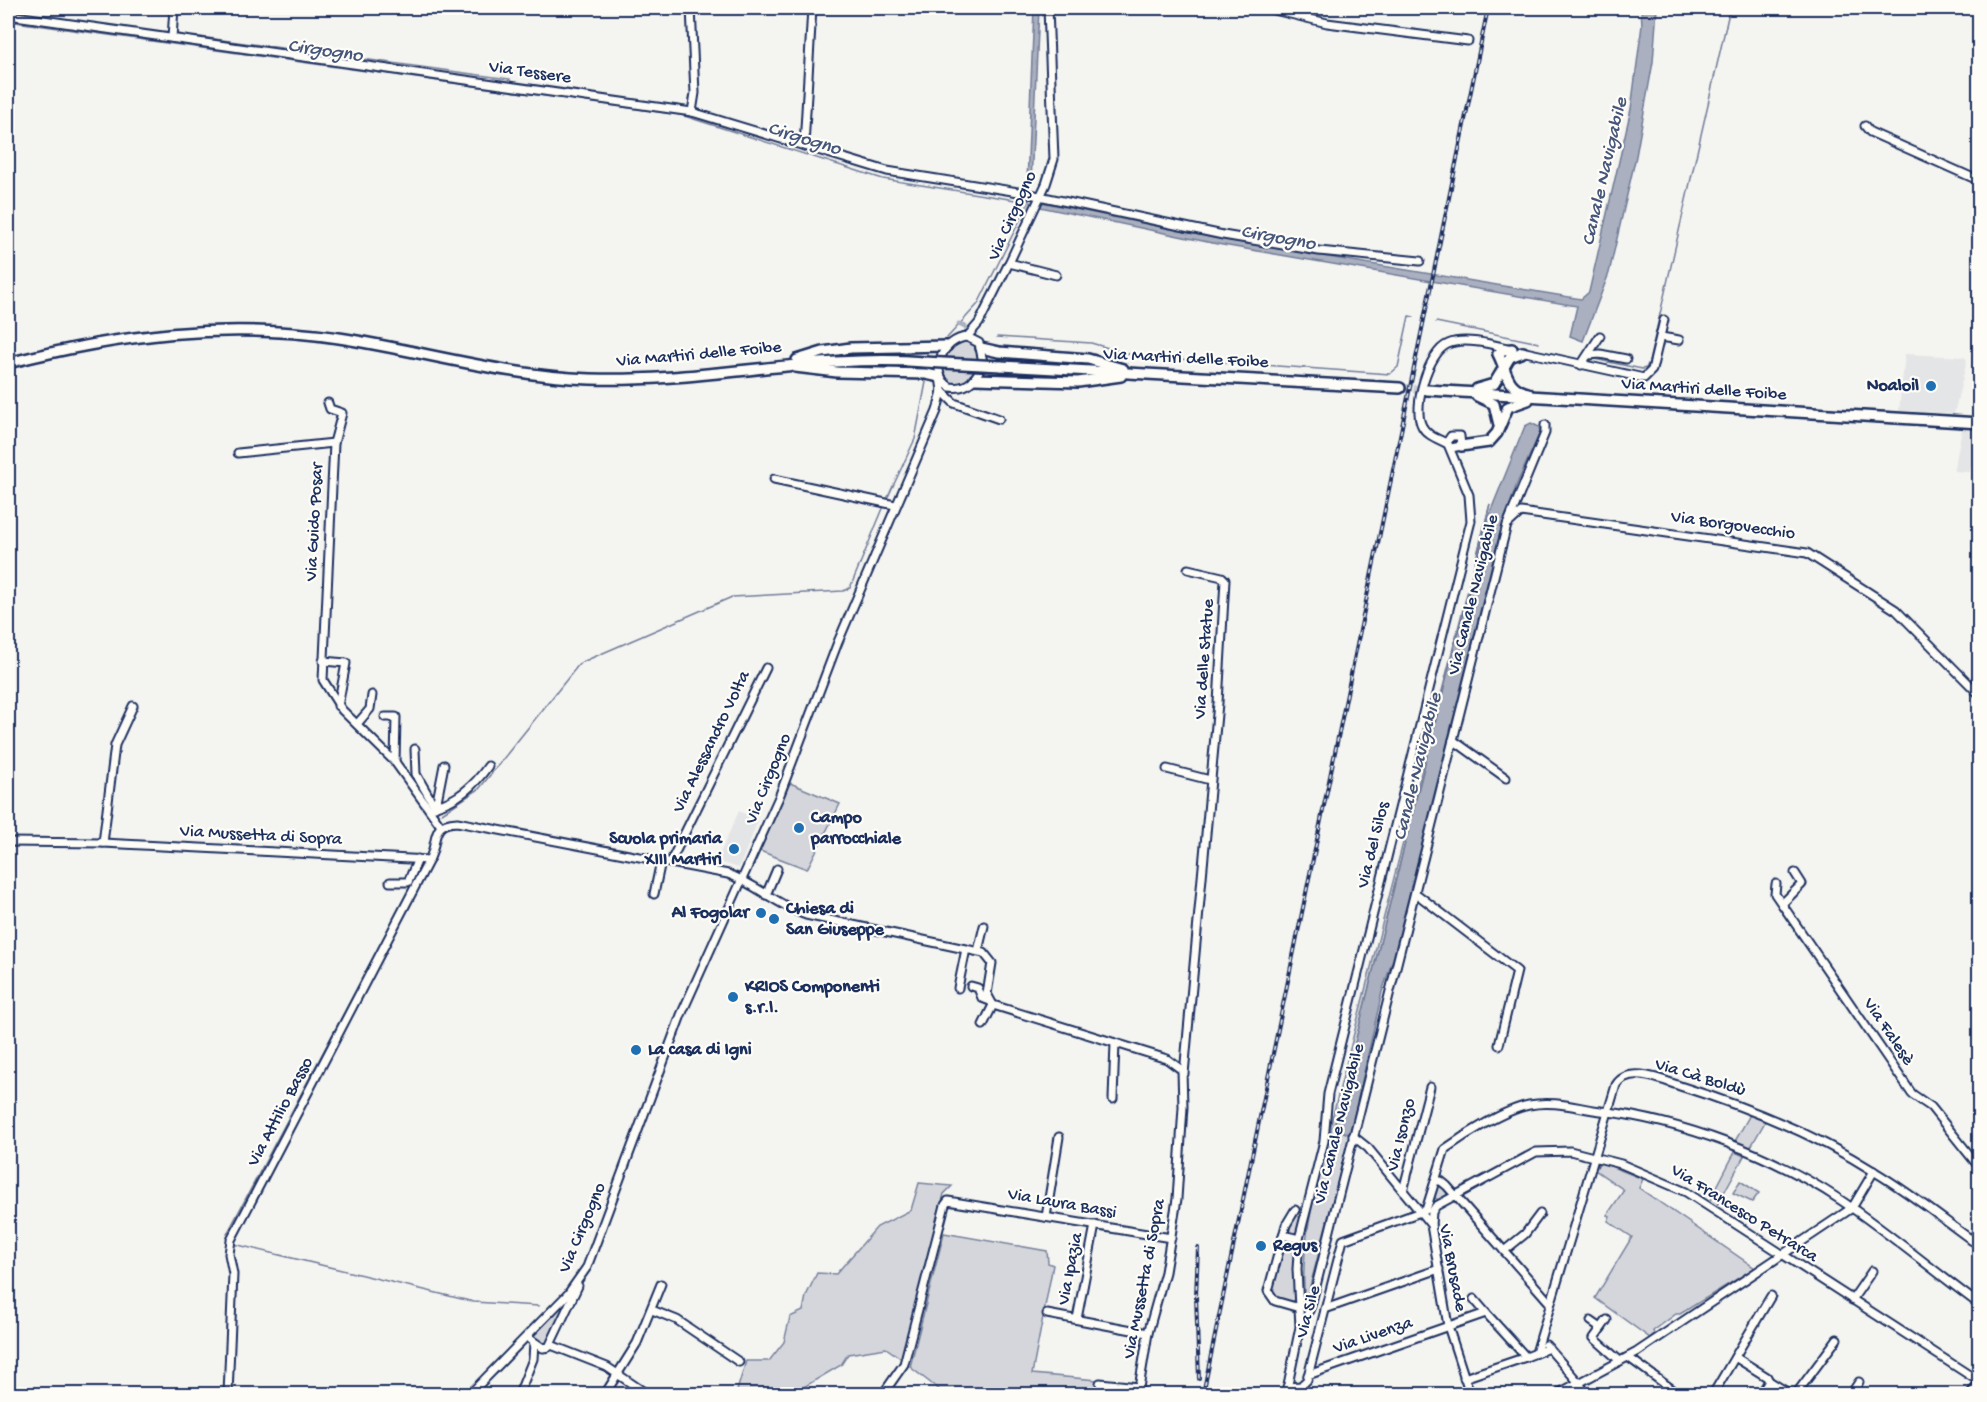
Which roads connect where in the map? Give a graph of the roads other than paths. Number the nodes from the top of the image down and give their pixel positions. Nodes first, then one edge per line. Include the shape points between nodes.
1 (174, 8) edge
2 (691, 8) edge
3 (812, 8) edge
4 (1048, 8) edge
5 (1266, 8) edge
6 (8, 15) edge
7 (172, 38) junction
8 (1468, 41) dead end
9 (692, 112) junction
10 (1865, 126) dead end
11 (804, 146) junction
12 (1980, 181) edge
13 (1041, 196) junction
14 (1420, 261) dead end
15 (1009, 263) junction
16 (1056, 275) dead end
17 (1664, 320) dead end
18 (979, 323) junction
19 (1600, 336) dead end
20 (967, 337) junction
21 (1660, 337) junction
22 (1679, 340) dead end
23 (1484, 344) junction
24 (980, 345) junction
25 (947, 346) junction
26 (1512, 349) junction
27 (1523, 352) junction
28 (1498, 354) junction
29 (1589, 355) junction
30 (1626, 359) dead end
31 (8, 363) edge
32 (1581, 364) junction
33 (780, 366) junction
34 (1503, 366) junction
35 (1137, 373) junction
36 (940, 377) junction
37 (975, 379) junction
38 (962, 388) junction
39 (1400, 388) tunnel mouth
40 (1427, 390) tunnel mouth
41 (942, 391) junction
42 (1460, 392) junction
43 (1551, 397) junction
44 (946, 398) junction
45 (328, 403) dead end
46 (937, 411) junction
47 (999, 419) dead end
48 (1980, 423) edge
49 (1545, 425) dead end
50 (1500, 427) junction
51 (1451, 436) junction
52 (1433, 437) junction
53 (334, 443) junction
54 (1461, 444) junction
55 (1449, 446) junction
56 (238, 453) dead end
57 (1456, 461) junction
58 (774, 479) dead end
59 (1514, 502) junction
60 (895, 505) junction
61 (1521, 512) junction
62 (1507, 525) junction
63 (1188, 569) dead end
64 (323, 661) junction
65 (766, 669) dead end
66 (372, 695) dead end
67 (1980, 695) edge
68 (133, 706) dead end
69 (338, 706) junction
70 (385, 717) dead end
71 (357, 724) junction
72 (1453, 740) junction
73 (415, 749) dead end
74 (395, 762) junction
75 (444, 765) dead end
76 (488, 766) dead end
77 (1167, 769) dead end
78 (1506, 778) dead end
79 (1210, 780) junction
80 (434, 808) junction
81 (441, 826) junction
82 (8, 842) edge
83 (103, 843) junction
84 (418, 859) junction
85 (429, 860) junction
86 (661, 861) junction
87 (670, 863) junction
88 (777, 869) dead end
89 (1795, 873) dead end
90 (743, 880) junction
91 (1417, 881) junction
92 (390, 882) dead end
93 (1776, 884) dead end
94 (654, 894) dead end
95 (766, 895) junction
96 (1418, 895) junction
97 (1782, 904) junction
98 (984, 926) dead end
99 (1405, 932) junction
100 (966, 949) junction
101 (978, 951) junction
102 (971, 986) dead end
103 (958, 988) dead end
104 (991, 1003) junction
105 (983, 1025) dead end
106 (1115, 1043) junction
107 (1499, 1045) dead end
108 (1184, 1080) junction
109 (1430, 1087) dead end
110 (1113, 1099) dead end
111 (1608, 1112) junction
112 (1353, 1136) junction
113 (1059, 1137) dead end
114 (1594, 1157) junction
115 (1980, 1168) edge
116 (1874, 1171) junction
117 (1435, 1180) junction
118 (1403, 1191) junction
119 (1456, 1196) junction
120 (1431, 1197) junction
121 (1438, 1205) junction
122 (1852, 1208) junction
123 (1295, 1210) dead end
124 (1421, 1212) junction
125 (1540, 1214) dead end
126 (1046, 1217) junction
127 (1095, 1225) junction
128 (1431, 1225) junction
129 (1980, 1229) edge
130 (1282, 1235) junction
131 (1172, 1238) junction
132 (1299, 1239) junction
133 (1971, 1240) junction
134 (1980, 1246) edge
135 (1504, 1251) junction
136 (1784, 1255) junction
137 (1439, 1269) junction
138 (1872, 1271) dead end
139 (581, 1278) junction
140 (661, 1284) dead end
141 (1771, 1296) dead end
142 (1474, 1299) dead end
143 (1852, 1300) junction
144 (1550, 1303) junction
145 (1980, 1305) edge
146 (1298, 1307) junction
147 (1325, 1309) junction
148 (652, 1310) junction
149 (1486, 1312) junction
150 (1047, 1314) dead end
151 (1077, 1319) junction
152 (1301, 1320) junction
153 (1607, 1320) dead end
154 (1591, 1321) dead end
155 (1448, 1326) junction
156 (1601, 1328) junction
157 (1148, 1333) junction
158 (527, 1337) junction
159 (1541, 1338) junction
160 (1838, 1339) dead end
161 (534, 1343) junction
162 (548, 1347) junction
163 (1549, 1348) junction
164 (1536, 1353) junction
165 (1526, 1357) junction
166 (1628, 1357) junction
167 (1735, 1357) junction
168 (533, 1359) junction
169 (1620, 1361) junction
170 (740, 1362) dead end
171 (619, 1374) junction
172 (1308, 1375) junction
173 (1464, 1378) junction
174 (1769, 1382) junction
175 (1859, 1382) dead end
176 (1100, 1383) dead end
177 (1980, 1383) edge
178 (1303, 1384) junction
179 (1577, 1384) junction
180 (1673, 1390) dead end
181 (1138, 1391) edge
182 (1287, 1391) edge
183 (1467, 1394) edge
184 (228, 1395) edge
185 (470, 1395) edge
186 (519, 1395) edge
187 (605, 1395) edge
188 (648, 1395) edge
189 (883, 1395) edge
190 (1301, 1395) edge
191 (1557, 1395) edge
192 (1586, 1395) edge
193 (1713, 1395) edge
194 (1761, 1395) edge
195 (1790, 1395) edge
196 (1796, 1395) edge
197 (1851, 1395) edge
198 (1970, 1395) edge

1 - 7 street
2 - 9 street via 695,93
3 - 11 street
4 - 13 street, Via Cirgogno via 1054,159
5 - 8 street via 1327,23
6 - 7 street, Via Tessere
7 - 9 street, Via Tessere
9 - 11 street, Via Tessere
10 - 12 street via 1870,132
11 - 13 street, Via Tessere via 887,171
13 - 14 street, Via Tessere via 1223,235 1358,257
13 - 15 street, Via Cirgogno
15 - 16 street
15 - 18 street, Via Cirgogno
17 - 21 street
18 - 20 street, Via Cirgogno
18 - 24 street, Via Cirgogno
19 - 29 street
20 - 24 street
20 - 25 street
21 - 22 street
21 - 32 street via 1653,370 1644,378
23 - 26 street
23 - 28 street
23 - 52 street via 1451,342 1433,356 1419,421
24 - 35 highway via 999,352 1088,359
24 - 37 street via 983,362
25 - 33 highway via 832,350
25 - 36 street via 938,364
26 - 27 street
26 - 28 highway
27 - 28 street
27 - 32 street
27 - 34 highway via 1510,357
28 - 34 highway
29 - 30 street
29 - 32 street
31 - 33 highway, Via Martiri delle Foibe via 125,337 227,329 340,338 486,368 560,377 653,378
33 - 35 highway, Via Martiri delle Foibe, bridge via 853,360
33 - 36 highway
34 - 42 highway via 1494,384
34 - 43 highway via 1509,382 1520,391
35 - 37 highway via 1078,382
35 - 39 highway, Via Martiri delle Foibe
36 - 38 street via 950,387
36 - 41 street, Via Cirgogno
37 - 38 street
38 - 44 street, Via Cirgogno
40 - 42 highway, Via Martiri delle Foibe
41 - 44 street, Via Cirgogno
41 - 46 street, Via Cirgogno
42 - 43 highway, Via Martiri delle Foibe
42 - 50 highway via 1491,402
43 - 48 highway, Via Martiri delle Foibe
43 - 50 highway via 1514,404 1505,412
44 - 46 street, Via Cirgogno
44 - 47 street
45 - 53 street via 330,409 342,413
46 - 60 street, Via Cirgogno
49 - 59 street, Via Canale Navigabile
50 - 54 highway via 1487,443
51 - 52 street
51 - 54 street
51 - 55 street
52 - 55 street
53 - 56 street, Via Guido Posar
53 - 64 street, Via Guido Posar
54 - 55 street
54 - 57 street
55 - 57 street, Via del Silos
57 - 132 street, Via del Silos via 1469,495 1472,521 1328,1094 1324,1141
58 - 60 street
59 - 61 street
59 - 62 street, Via Canale Navigabile
60 - 90 street, Via Cirgogno
61 - 62 street
61 - 67 street, Via Borgovecchio via 1807,553 1896,610
62 - 72 street, Via Canale Navigabile
63 - 79 street, Via delle Statue via 1225,580
64 - 69 street, Via Guido Posar via 323,680
64 - 69 street via 346,663
65 - 87 street, Via Alessandro Volta
66 - 71 street via 370,709
68 - 83 street via 115,745
69 - 71 street, Via Guido Posar
70 - 74 street via 396,717
71 - 74 street, Via Guido Posar
72 - 78 street
72 - 91 street, Via Canale Navigabile
73 - 80 street, Via Guido Posar via 416,774
74 - 80 street, Via Guido Posar
75 - 80 street
76 - 80 street via 471,786
77 - 79 street
79 - 108 street, Via delle Statue
80 - 81 street, Via Guido Posar
81 - 85 street
81 - 86 street via 457,822
82 - 83 street, Via Mussetta di Sopra
83 - 84 street, Via Mussetta di Sopra
84 - 85 street, Via Mussetta di Sopra
84 - 92 street via 408,882
85 - 184 street, Via Attilio Basso via 231,1240
86 - 87 street
86 - 94 street
87 - 90 street
88 - 95 street
89 - 97 street via 1802,884
90 - 95 street
90 - 139 street, Via Cirgogno via 681,1015
91 - 96 street, Via Canale Navigabile
91 - 99 street, Via Canale Navigabile
93 - 97 street, Via Falesè via 1771,893
95 - 100 street via 792,910 818,918
96 - 99 street, Via Canale Navigabile
96 - 107 street via 1517,971
97 - 115 street, Via Falesè via 1912,1094 1930,1107
98 - 101 street
99 - 112 street, Via Canale Navigabile
100 - 101 street
100 - 103 street
101 - 104 street via 992,963 987,994
102 - 104 street via 978,988 982,998
104 - 105 street
104 - 106 street
106 - 108 street via 1174,1062 1182,1070
106 - 110 street
108 - 131 street, Via Mussetta di Sopra
109 - 118 street, Via Isonzo
111 - 114 street, Via Cà Boldù
111 - 116 street, Via Cà Boldù via 1618,1082 1626,1075 1636,1074 1752,1110 1817,1139
111 - 117 street via 1556,1103 1515,1110 1447,1148
111 - 122 street via 1675,1127 1734,1147 1788,1171
112 - 118 street, Via Brusade via 1362,1141
112 - 152 street, Via Canale Navigabile via 1311,1305 1306,1318
113 - 126 street
114 - 119 street, Via Francesco Petrarca via 1562,1150 1536,1152
114 - 136 street, Via Francesco Petrarca via 1670,1184
114 - 144 street, Via Cà Boldù
116 - 122 street
116 - 133 street, Via Cà Boldù
117 - 119 street via 1444,1182
117 - 120 street
118 - 124 street, Via Brusade
119 - 121 street, Via Francesco Petrarca
119 - 135 street
120 - 121 street
120 - 124 street via 1427,1209
121 - 128 street via 1432,1212
122 - 136 street
122 - 145 street
123 - 130 street
124 - 128 street, Via Brusade
124 - 147 street, Via Sile via 1343,1240
125 - 135 street via 1525,1234
126 - 127 street, Via Laura Bassi
126 - 189 street, Via Laura Bassi via 948,1201 904,1364
127 - 131 street, Via Laura Bassi
127 - 151 street, Via Ipazia
128 - 137 street, Via Brusade
129 - 133 street
130 - 132 street
130 - 146 street via 1268,1291 1275,1301
131 - 157 street, Via Mussetta di Sopra
132 - 146 street, Via del Silos
133 - 134 street
135 - 144 street
136 - 143 street, Via Francesco Petrarca
136 - 166 street
137 - 147 street
137 - 155 street, Via Brusade
138 - 143 street
139 - 158 street, Via Cirgogno
139 - 162 street
140 - 148 street
141 - 167 street
142 - 149 street
143 - 177 street, Via Francesco Petrarca
144 - 159 street, Via Cà Boldù
146 - 152 street, Via del Silos
147 - 172 street, Via Sile
148 - 170 street via 676,1320
148 - 171 street
149 - 155 street, Via Livenza
149 - 165 street
150 - 151 street, Via Ipazia
151 - 157 street, Via Ipazia
152 - 182 street
153 - 156 street
154 - 156 street
155 - 172 street, Via Livenza
155 - 173 street, Via Brusade
156 - 169 street via 1594,1338 1596,1342
157 - 181 street, Via Mussetta di Sopra
158 - 161 street
158 - 185 street, Via Cirgogno
159 - 163 street
159 - 164 street, Via Cà Boldù
160 - 196 street
161 - 162 street
161 - 168 street
162 - 168 street
162 - 171 street
163 - 164 street
163 - 179 street
164 - 165 street
165 - 173 street
166 - 169 street
166 - 180 street
167 - 174 street
167 - 193 street
168 - 186 street
169 - 179 street
171 - 187 street
171 - 188 street
172 - 178 street, Via Sile
173 - 183 street, Via Brusade
174 - 194 street
174 - 195 street
175 - 197 street
176 - 181 street, Via Mussetta di Sopra
177 - 198 street
178 - 182 street
178 - 190 street, Via Sile
179 - 191 street
179 - 192 street

